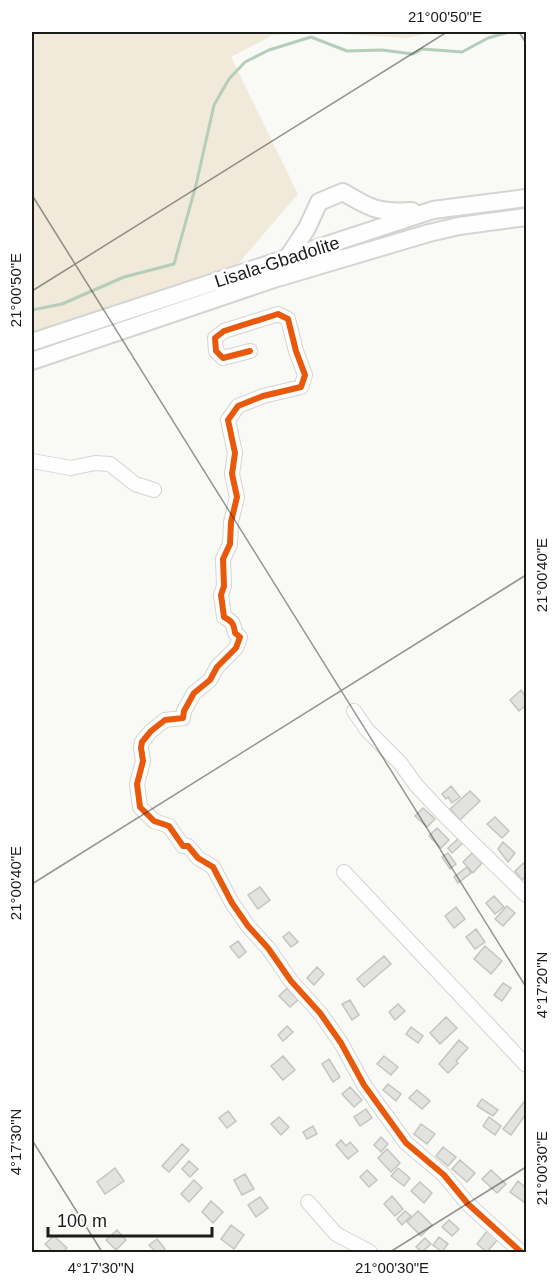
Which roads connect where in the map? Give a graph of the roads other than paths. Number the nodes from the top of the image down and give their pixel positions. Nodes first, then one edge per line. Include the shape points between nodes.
1 (526, 198) edge
2 (433, 210) junction
3 (526, 217) edge
4 (288, 257) junction
5 (32, 342) edge
6 (250, 351) dead end
7 (32, 360) edge
8 (32, 461) edge
9 (154, 490) dead end
10 (354, 711) dead end
11 (344, 872) dead end
12 (526, 895) edge
13 (526, 1065) edge
14 (308, 1202) dead end
15 (370, 1252) edge
16 (521, 1252) edge

1 - 2 main road, Lisala-Gbadolite
2 - 4 main road, Lisala-Gbadolite
2 - 4 main road via 385,212 343,192 318,202 304,234
3 - 7 main road, Lisala-Gbadolite via 429,233 274,279
4 - 5 main road, Lisala-Gbadolite
6 - 16 street via 223,358 216,351 215,338 224,331 278,314 288,320 305,375 301,387 238,406 228,420 237,497 224,558 221,595 224,617 240,637 237,648 194,693 183,718 165,720 142,742 143,761 137,784 140,807 154,821 169,826 183,846 213,867 248,926 325,1020 364,1085 406,1143
8 - 9 street via 71,468 110,464 135,484
10 - 12 street via 416,785
11 - 13 street
14 - 15 street via 336,1234

